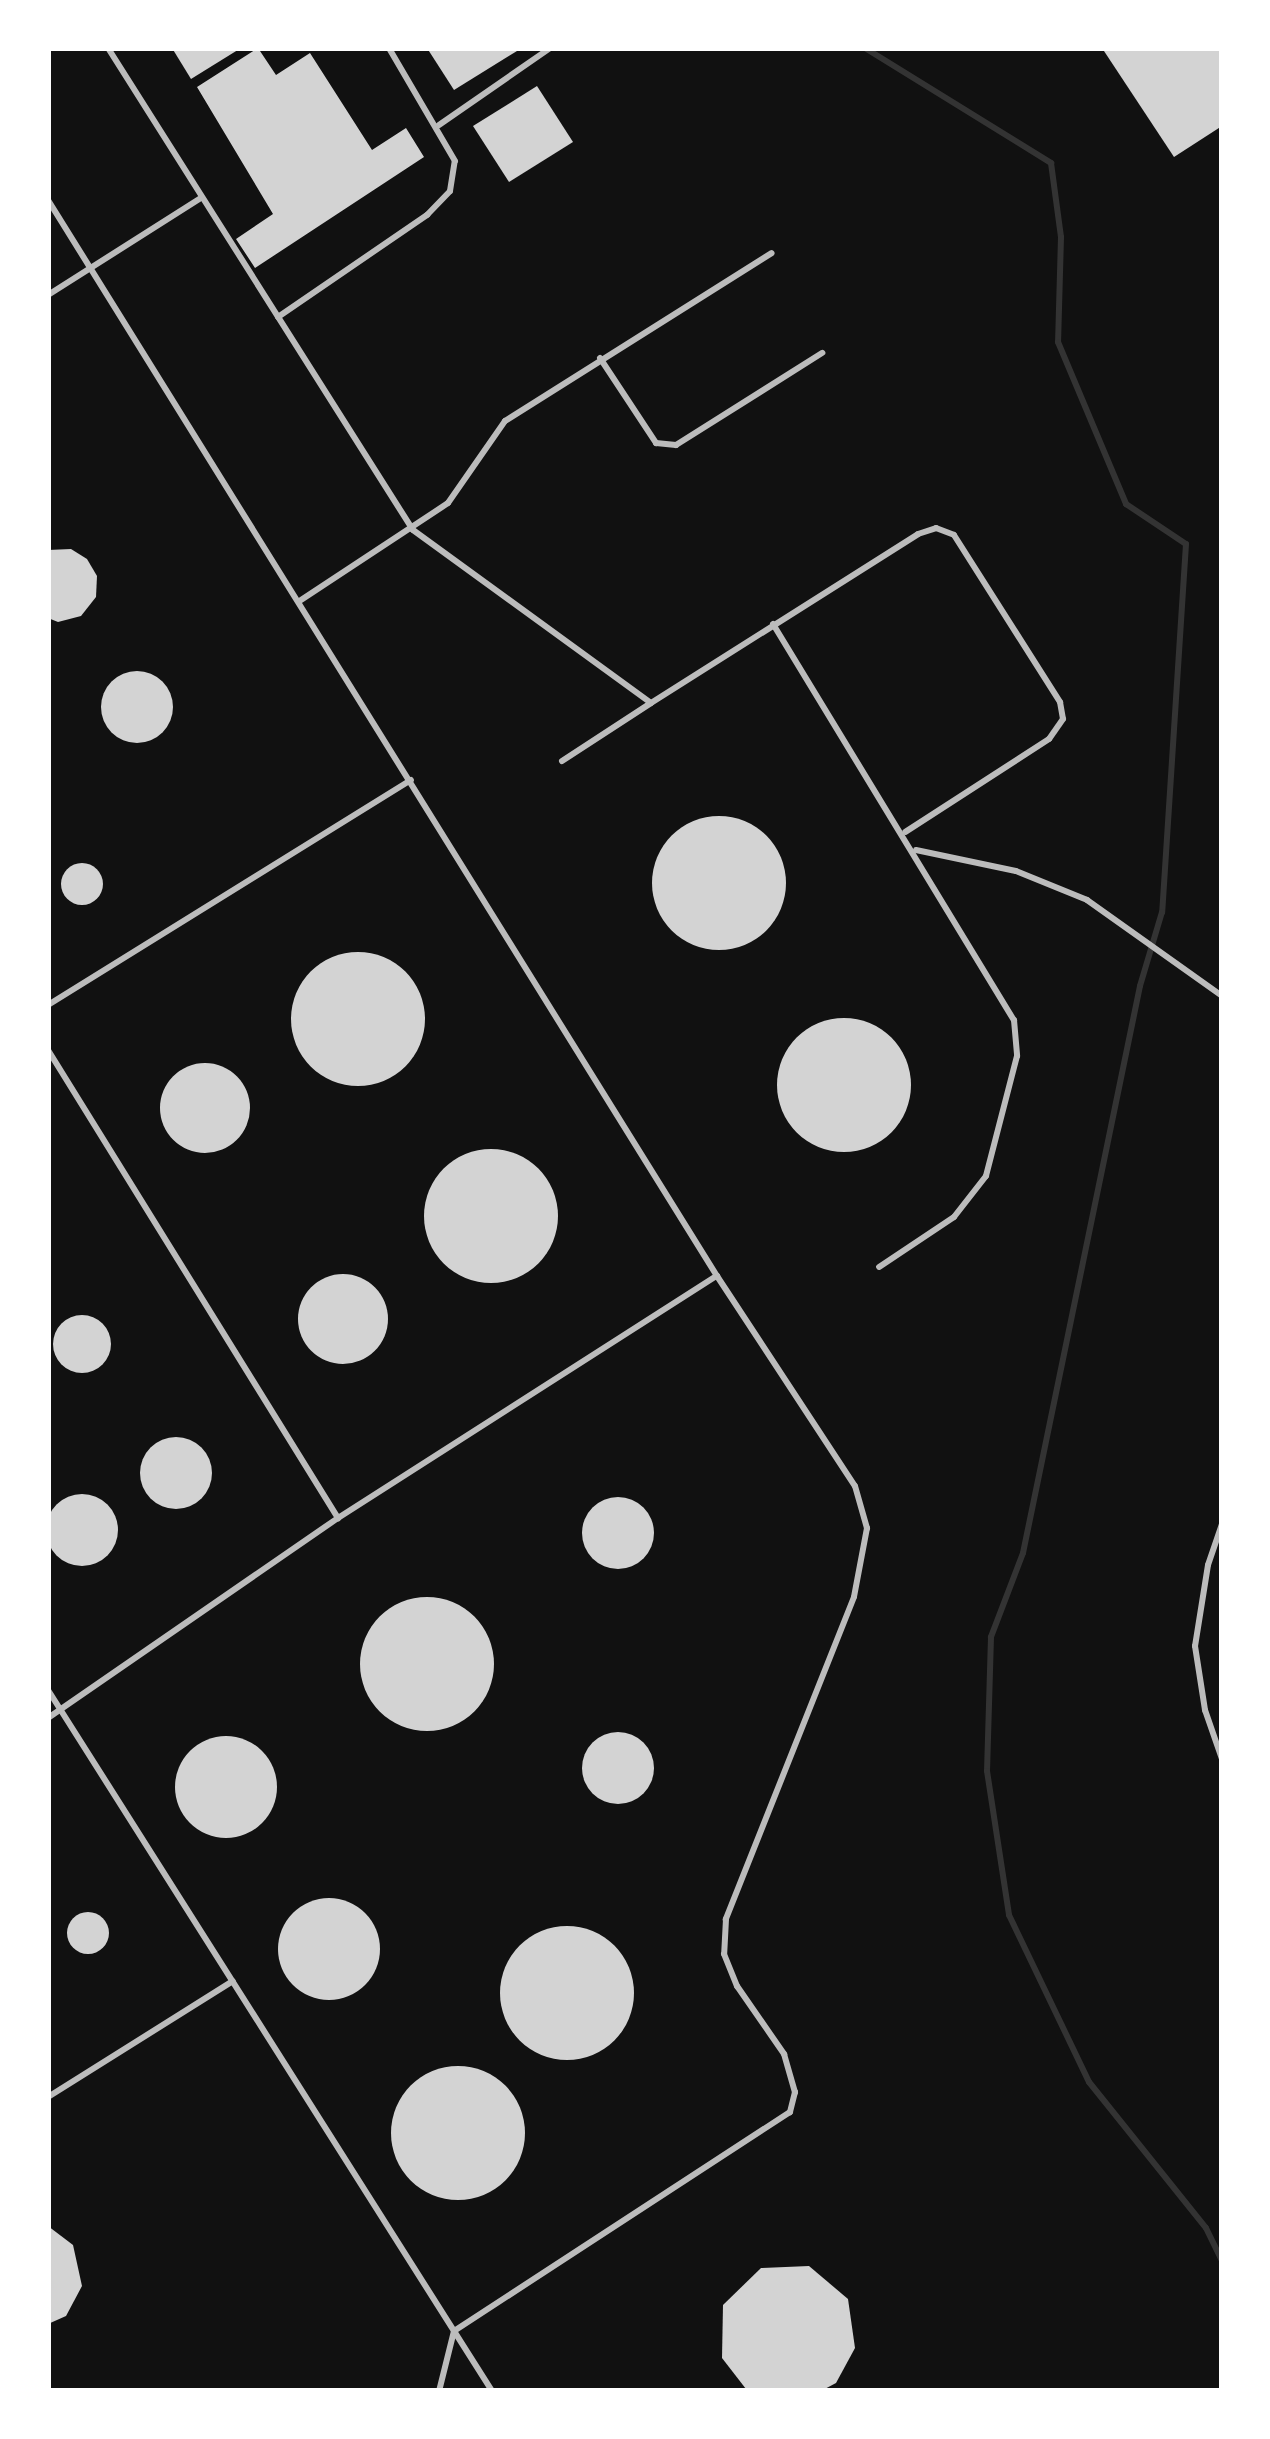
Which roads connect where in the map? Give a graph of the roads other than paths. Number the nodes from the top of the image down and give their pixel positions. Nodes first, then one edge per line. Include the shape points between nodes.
1 (108, 48) edge
2 (389, 48) edge
3 (550, 48) edge
4 (439, 125) junction
5 (201, 197) junction
6 (48, 200) edge
7 (772, 253) dead end
8 (91, 269) junction
9 (48, 295) edge
10 (278, 317) junction
11 (822, 353) dead end
12 (600, 358) junction
13 (412, 530) junction
14 (301, 600) junction
15 (773, 624) junction
16 (651, 703) junction
17 (562, 761) dead end
18 (411, 780) junction
19 (904, 832) junction
20 (914, 850) junction
21 (1222, 996) edge
22 (48, 1005) edge
23 (48, 1050) edge
24 (879, 1267) dead end
25 (717, 1276) junction
26 (338, 1519) junction
27 (1222, 1524) edge
28 (48, 1690) edge
29 (61, 1710) junction
30 (48, 1718) edge
31 (1222, 1759) edge
32 (234, 1981) junction
33 (48, 2097) edge
34 (454, 2331) junction
35 (439, 2391) edge
36 (491, 2391) edge

1 - 5 lane
2 - 4 lane
3 - 4 lane
4 - 10 lane via 455,161 441,204
5 - 8 lane
5 - 10 lane
6 - 8 lane
7 - 12 lane
8 - 9 lane
8 - 14 lane
10 - 13 lane
11 - 12 lane via 676,445 656,443
12 - 13 lane via 505,422 463,486
13 - 14 lane
13 - 16 lane
14 - 18 lane
15 - 16 lane
15 - 19 lane
15 - 19 lane via 927,530 954,535 973,562 1063,718 1049,740
16 - 17 lane
18 - 22 lane
18 - 25 lane
19 - 20 lane
20 - 21 lane via 1016,871 1087,900
20 - 24 lane via 1004,999 1017,1056 986,1176 954,1217
23 - 26 lane
25 - 26 lane
25 - 34 lane via 855,1486 866,1528 854,1597 726,1918 724,1954 784,2054 795,2092 790,2112
26 - 29 lane
27 - 31 lane via 1195,1646
28 - 29 lane
29 - 30 lane
29 - 32 lane
32 - 33 lane
32 - 34 lane
34 - 35 lane
34 - 36 lane

